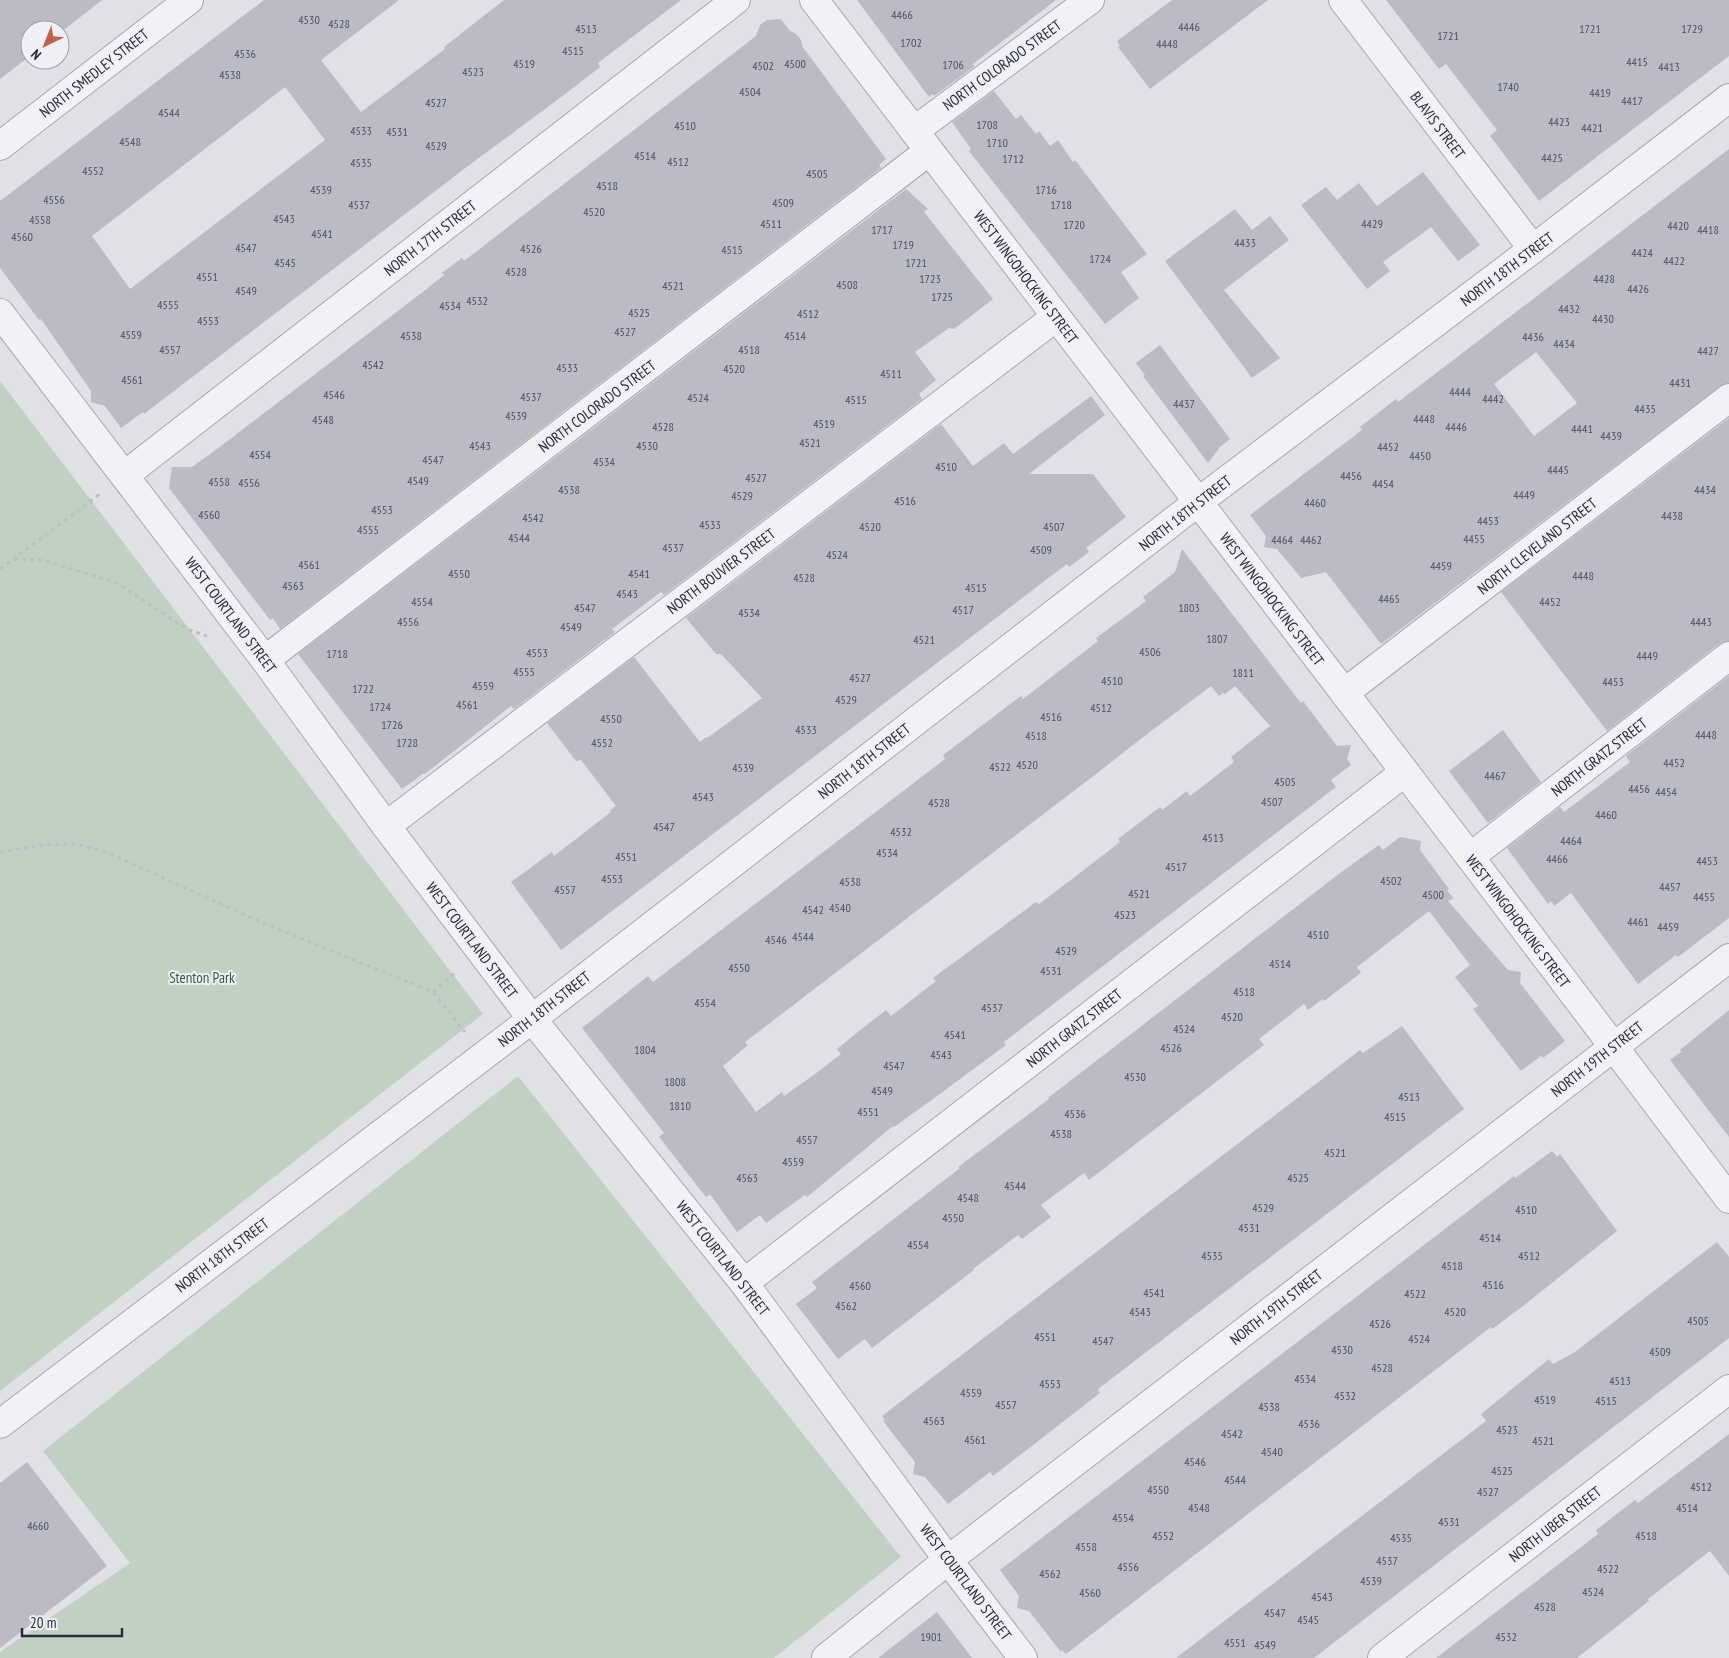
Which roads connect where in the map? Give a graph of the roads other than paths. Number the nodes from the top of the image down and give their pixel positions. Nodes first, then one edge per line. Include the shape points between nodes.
1 (189, 0) edge
2 (736, 0) edge
3 (814, 0) edge
4 (1090, 0) edge
5 (1344, 0) edge
6 (1729, 98) edge
7 (922, 141) junction
8 (0, 146) edge
9 (1533, 249) junction
10 (0, 313) edge
11 (1056, 317) junction
12 (1729, 398) edge
13 (125, 475) junction
14 (1198, 502) junction
15 (1729, 656) edge
16 (265, 660) junction
17 (1344, 693) junction
18 (1404, 772) junction
19 (386, 826) junction
20 (1470, 857) junction
21 (1729, 958) edge
22 (532, 1019) junction
23 (1614, 1046) junction
24 (1729, 1199) edge
25 (744, 1283) junction
26 (1729, 1389) edge
27 (0, 1424) edge
28 (948, 1560) junction
29 (826, 1658) edge
30 (1023, 1658) edge
31 (1382, 1658) edge

1 - 8 street, NORTH SMEDLEY STREET
2 - 13 street, NORTH 17TH STREET
3 - 7 street, WEST WINGOHOCKING STREET
4 - 7 street, NORTH COLORADO STREET
5 - 9 street, BLAVIS STREET
6 - 9 street, NORTH 18TH STREET
7 - 11 street, WEST WINGOHOCKING STREET
7 - 16 street, NORTH COLORADO STREET
9 - 14 street, NORTH 18TH STREET
10 - 13 street, WEST COURTLAND STREET
11 - 14 street, WEST WINGOHOCKING STREET
11 - 19 street, NORTH BOUVIER STREET
12 - 17 street, NORTH CLEVELAND STREET
13 - 16 street, WEST COURTLAND STREET
14 - 17 street, WEST WINGOHOCKING STREET
14 - 22 street, NORTH 18TH STREET
15 - 20 street, NORTH GRATZ STREET
16 - 19 street, WEST COURTLAND STREET
17 - 18 street, WEST WINGOHOCKING STREET
18 - 20 street, WEST WINGOHOCKING STREET
18 - 25 street, NORTH GRATZ STREET
19 - 22 street, WEST COURTLAND STREET
20 - 23 street, WEST WINGOHOCKING STREET
21 - 23 street, NORTH 19TH STREET
22 - 25 street, WEST COURTLAND STREET
22 - 27 street, NORTH 18TH STREET
23 - 24 street, WEST WINGOHOCKING STREET
23 - 28 street, NORTH 19TH STREET
25 - 28 street, WEST COURTLAND STREET
26 - 31 street, NORTH UBER STREET
28 - 29 street, NORTH 19TH STREET
28 - 30 street, WEST COURTLAND STREET

